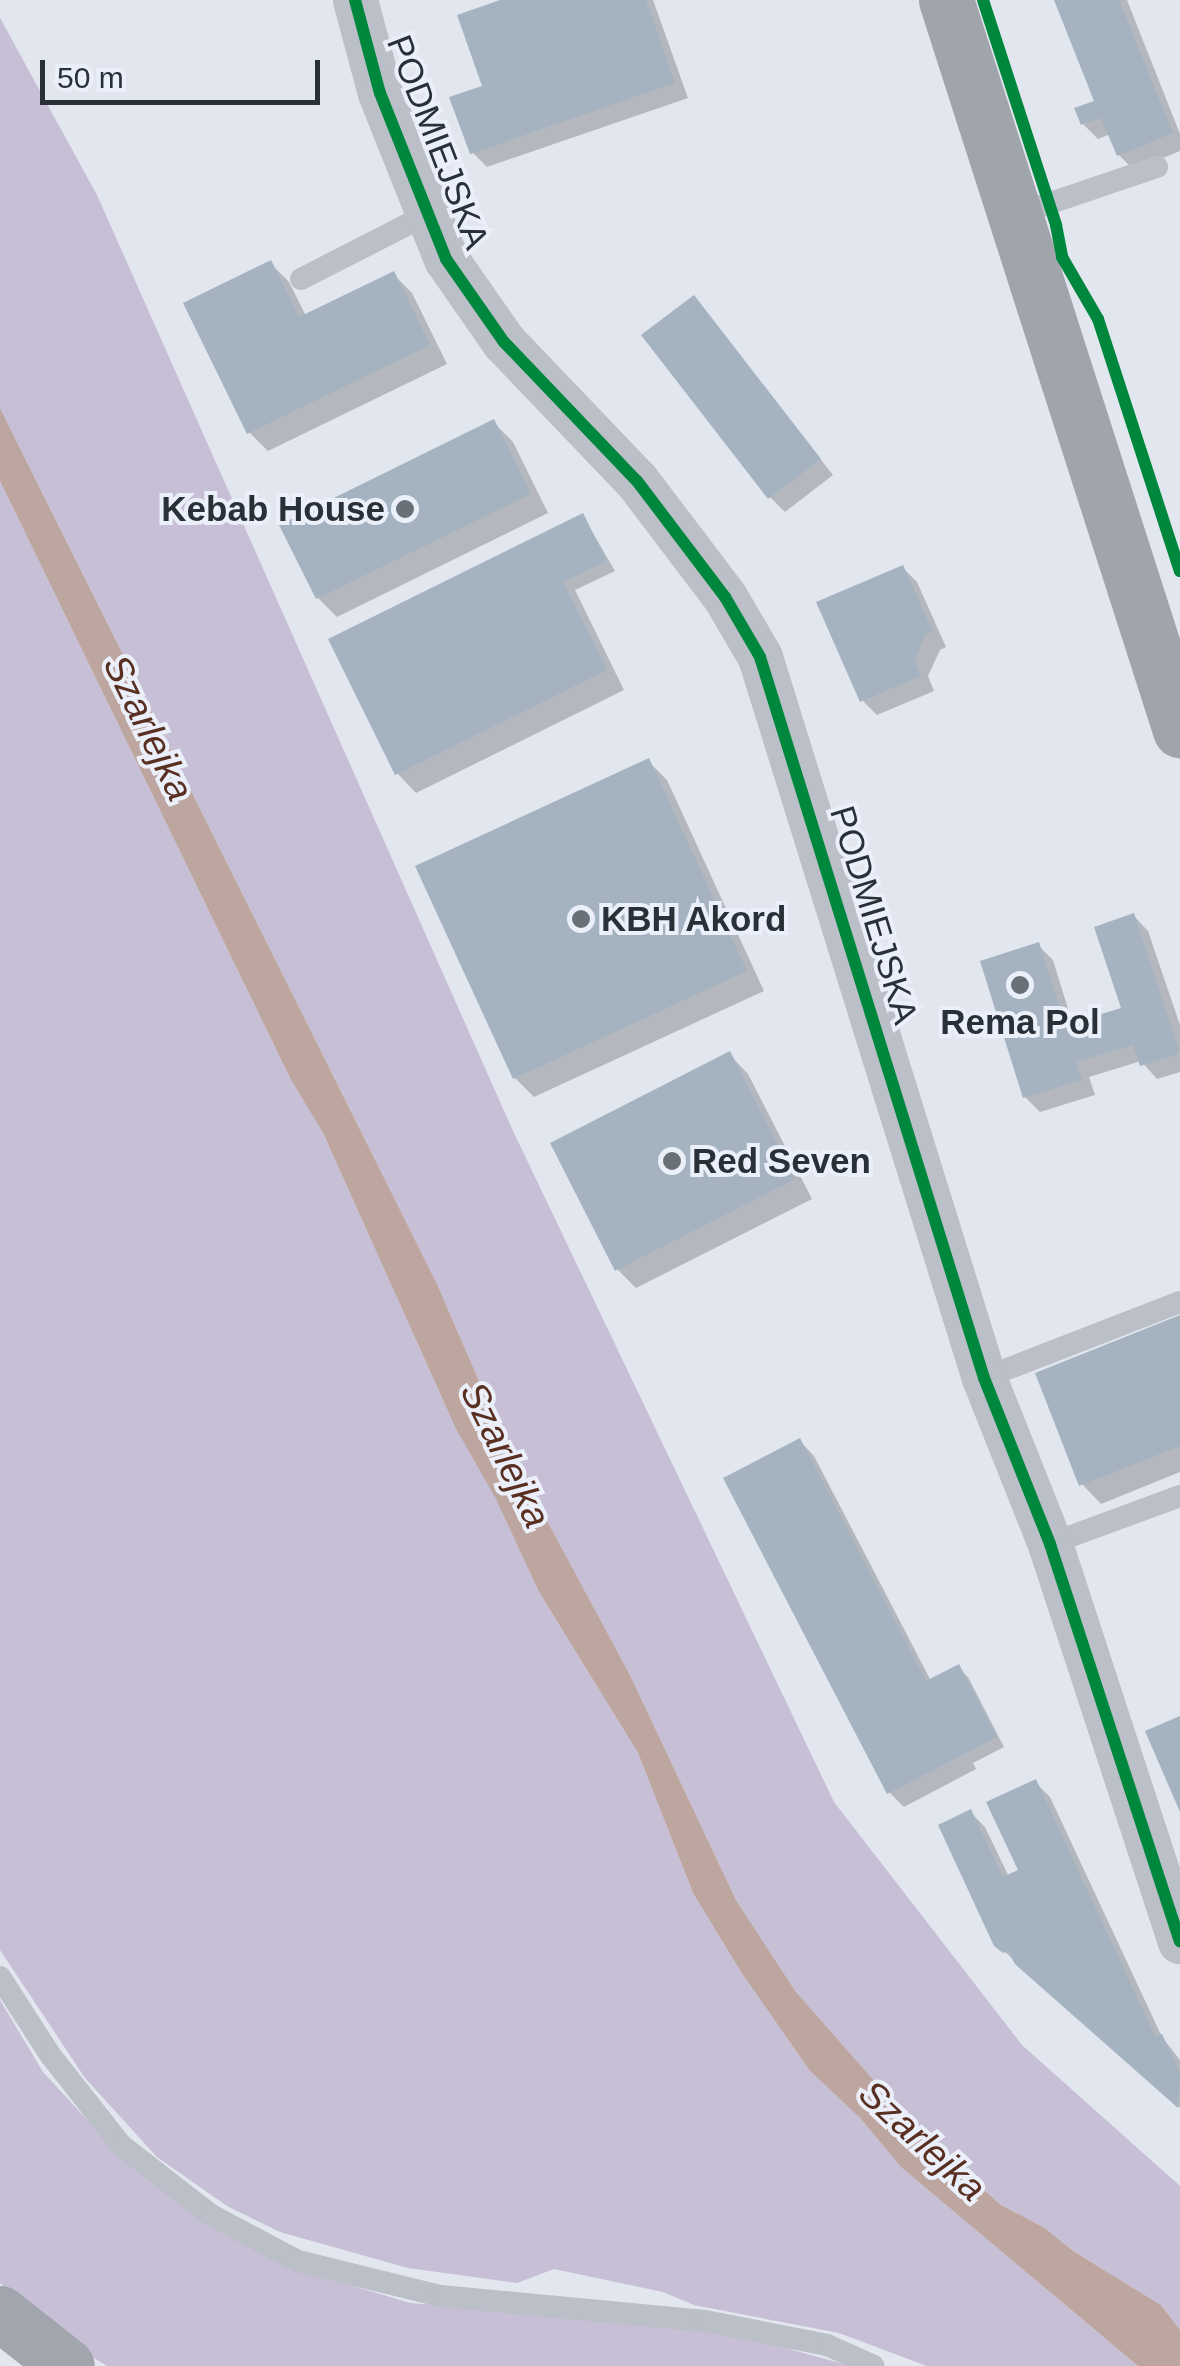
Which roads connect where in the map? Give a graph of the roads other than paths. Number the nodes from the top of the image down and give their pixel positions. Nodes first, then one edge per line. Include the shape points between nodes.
1 (355, 0) edge
2 (946, 0) edge
3 (1156, 167) dead end
4 (428, 214) junction
5 (1015, 215) junction
6 (301, 279) dead end
7 (1180, 730) edge
8 (1180, 1302) edge
9 (984, 1378) junction
10 (1180, 1496) edge
11 (1050, 1544) junction
12 (1179, 1935) edge
13 (0, 1978) edge
14 (0, 2313) edge
15 (67, 2366) edge
16 (874, 2366) edge

1 - 4 street, PODMIEJSKA via 380,93
2 - 5 main road
3 - 5 lane
4 - 6 lane
4 - 9 street, PODMIEJSKA via 446,259 504,342 637,481 726,598 760,657
5 - 7 main road
8 - 9 lane
9 - 11 street, PODMIEJSKA
10 - 11 lane
11 - 12 street, PODMIEJSKA
13 - 16 lane via 121,2144 211,2215 298,2261 440,2296 704,2321 827,2345
14 - 15 highway

